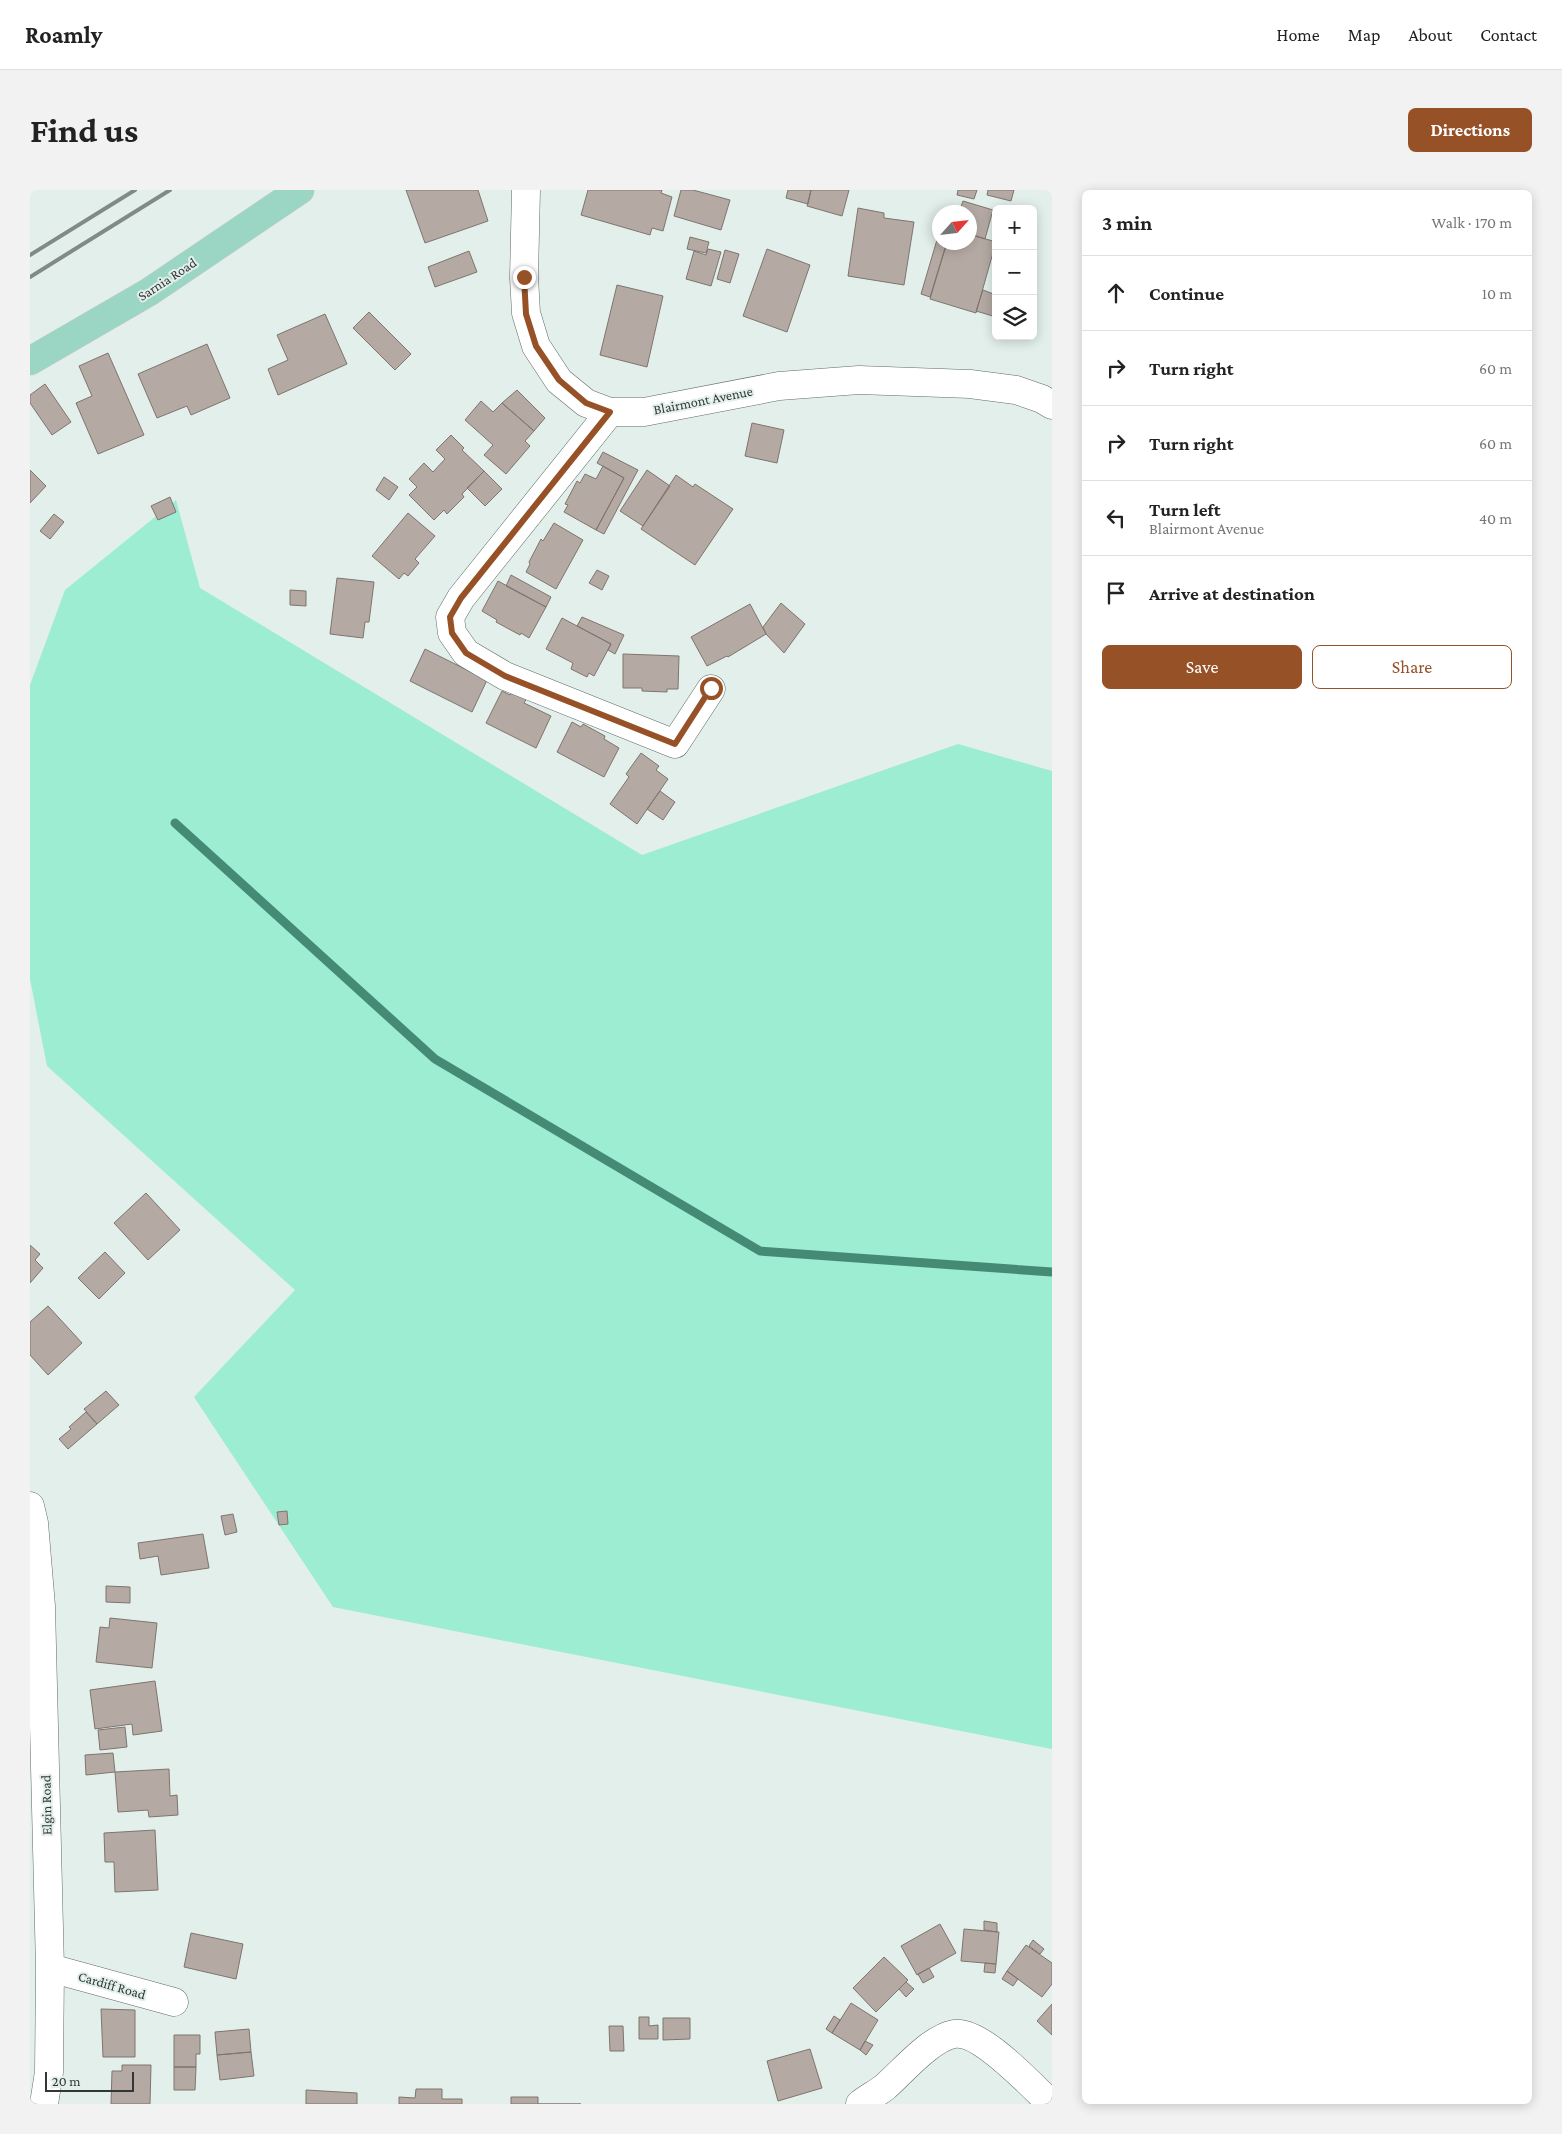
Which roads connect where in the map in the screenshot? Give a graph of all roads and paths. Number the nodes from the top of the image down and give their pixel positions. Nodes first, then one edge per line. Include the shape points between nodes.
1 (300, 190) edge
2 (526, 190) edge
3 (30, 361) edge
4 (1052, 405) edge
5 (610, 412) junction
6 (711, 688) dead end
7 (30, 1506) edge
8 (50, 1968) junction
9 (174, 2002) dead end
10 (44, 2104) edge
11 (860, 2104) edge
12 (1051, 2104) edge

1 - 3 main road, Sarnia Road via 149,292
2 - 5 street, Blairmont Avenue via 526,314 536,346 559,380 586,403
4 - 5 street, Blairmont Avenue via 1016,390 970,384 859,380 779,386 644,412
5 - 6 street via 461,598 450,617 452,633 466,653 505,676 675,744
7 - 8 street, Elgin Road via 41,1606
8 - 9 street, Cardiff Road
8 - 10 street, Elgin Road via 49,2072
11 - 12 street via 942,2038 955,2034 968,2035 985,2044

